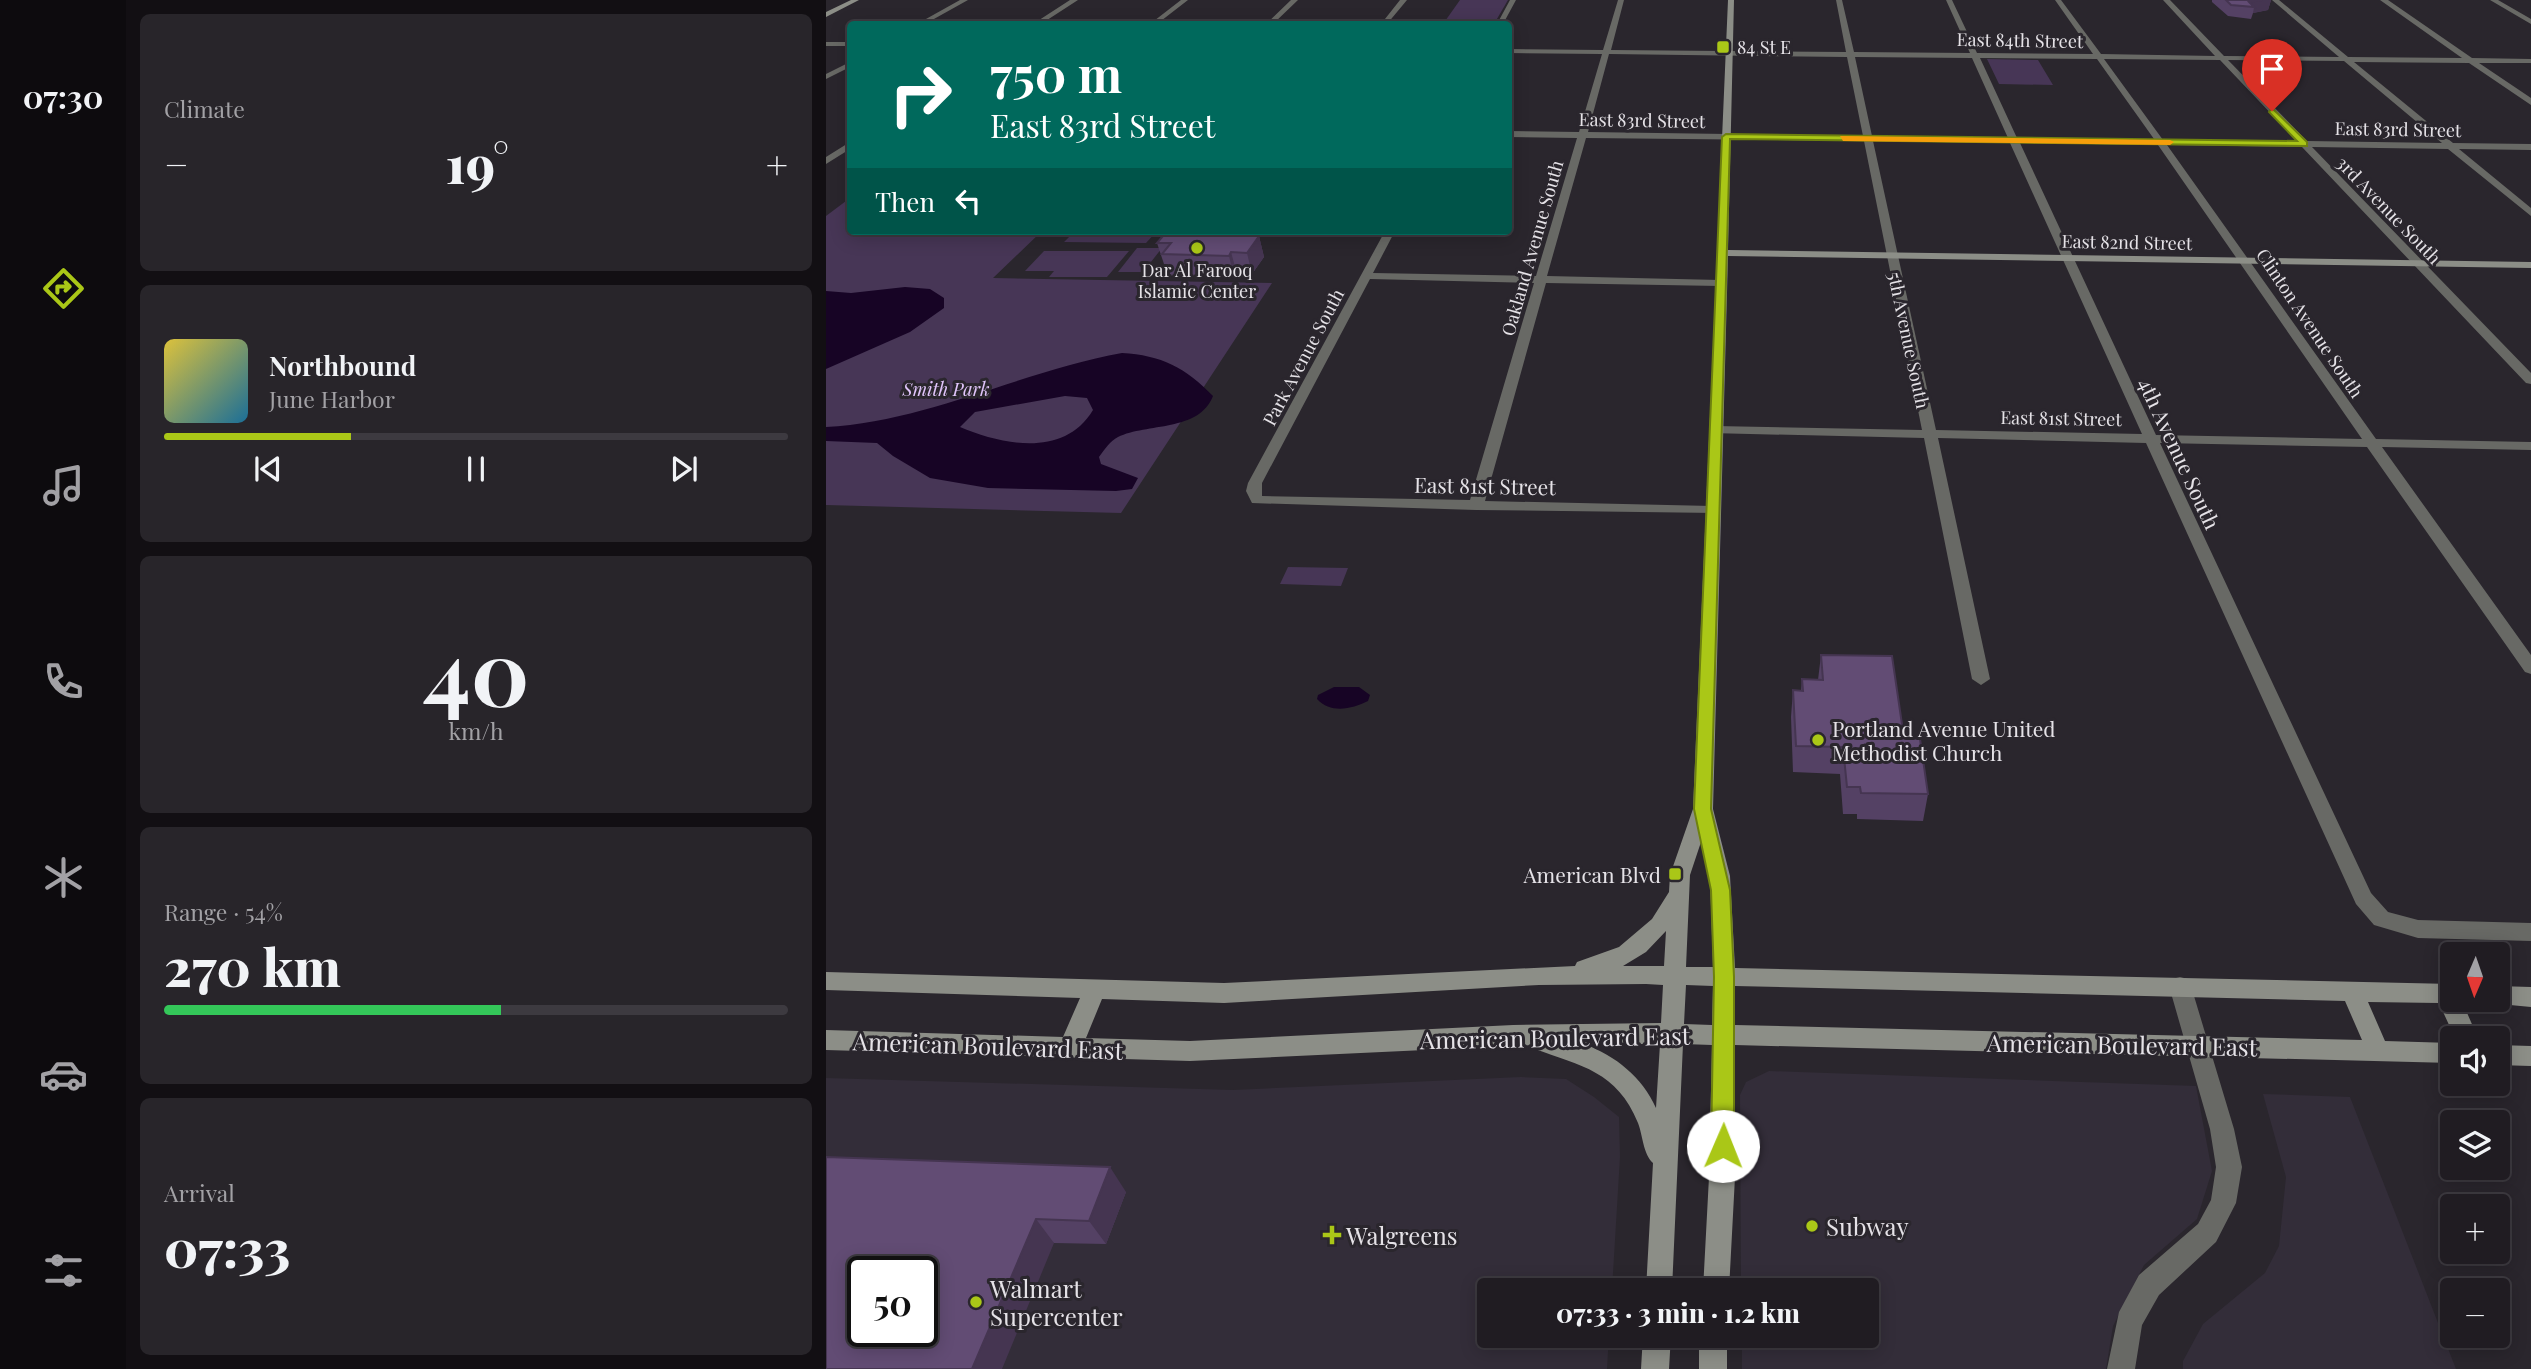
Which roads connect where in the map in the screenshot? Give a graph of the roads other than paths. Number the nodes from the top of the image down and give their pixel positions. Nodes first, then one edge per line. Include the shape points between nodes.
1 (856, 0) edge
2 (965, 0) edge
3 (1075, 0) edge
4 (1185, 0) edge
5 (1295, 0) edge
6 (1404, 0) edge
7 (1513, 0) edge
8 (1621, 0) edge
9 (1731, 0) edge
10 (1839, 0) edge
11 (1949, 0) edge
12 (2058, 0) edge
13 (2166, 0) edge
14 (2275, 0) edge
15 (2384, 0) edge
16 (2493, 0) edge
17 (826, 15) edge
18 (926, 21) edge
19 (1042, 21) edge
20 (1157, 21) edge
21 (1272, 21) edge
22 (1386, 21) edge
23 (1502, 21) edge
24 (2531, 22) edge
25 (826, 44) edge
26 (847, 44) edge
27 (1512, 51) edge
28 (1607, 52) junction
29 (1729, 53) junction
30 (1850, 54) junction
31 (1974, 56) junction
32 (2100, 57) junction
33 (2221, 58) junction
34 (2346, 59) junction
35 (2472, 61) junction
36 (2531, 61) edge
37 (847, 66) edge
38 (826, 77) edge
39 (2531, 102) edge
40 (1512, 134) edge
41 (1583, 135) junction
42 (1726, 137) junction
43 (1867, 138) junction
44 (2012, 140) junction
45 (2162, 142) junction
46 (2304, 144) junction
47 (2450, 146) junction
48 (2531, 146) edge
49 (847, 147) edge
50 (826, 161) edge
51 (2531, 213) edge
52 (1388, 235) edge
53 (1722, 253) junction
54 (1891, 256) junction
55 (2066, 258) junction
56 (2246, 261) junction
57 (2418, 264) junction
58 (2531, 265) edge
59 (1366, 276) junction
60 (1540, 280) junction
61 (1720, 283) junction
62 (2531, 380) edge
63 (1715, 430) junction
64 (1929, 434) junction
65 (2150, 439) junction
66 (2372, 443) junction
67 (2531, 446) edge
68 (1257, 500) joint
69 (1476, 506) junction
70 (1712, 510) junction
71 (2531, 667) edge
72 (1981, 679) dead end
73 (1703, 809) junction
74 (1680, 876) junction
75 (2531, 932) edge
76 (1539, 976) junction
77 (1675, 976) junction
78 (1724, 977) junction
79 (826, 981) edge
80 (2180, 986) junction
81 (1095, 989) junction
82 (2352, 991) junction
83 (2440, 994) edge
84 (2510, 996) edge
85 (2531, 997) edge
86 (1672, 1033) junction
87 (1513, 1035) junction
88 (1724, 1035) junction
89 (826, 1040) edge
90 (2199, 1046) junction
91 (1070, 1047) junction
92 (2378, 1051) junction
93 (2440, 1053) edge
94 (2510, 1055) edge
95 (2531, 1056) edge
96 (1665, 1181) junction
97 (1660, 1278) edge
98 (1717, 1278) edge
99 (1656, 1348) edge
100 (1713, 1348) edge
101 (1655, 1369) edge
102 (1713, 1369) edge
103 (2120, 1369) edge

1 - 17 main road
2 - 18 street
3 - 19 street
4 - 20 street
5 - 21 street
6 - 22 street
7 - 23 street
8 - 28 street, Oakland Avenue South
9 - 29 main road
10 - 30 street, 5th Avenue South
11 - 31 street, 4th Avenue South
12 - 32 street, Clinton Avenue South
13 - 33 street, 3rd Avenue South
14 - 34 street
15 - 35 street
16 - 24 street
25 - 26 street
27 - 28 street, East 84th Street
28 - 29 street, East 84th Street
28 - 41 street, Oakland Avenue South
29 - 30 street, East 84th Street
29 - 42 main road
30 - 31 street, East 84th Street
30 - 43 street, 5th Avenue South
31 - 32 street, East 84th Street
31 - 44 street, 4th Avenue South
32 - 33 street, East 84th Street
32 - 45 street, Clinton Avenue South
33 - 34 street, East 84th Street
33 - 46 street, 3rd Avenue South
34 - 35 street, East 84th Street
34 - 47 street
35 - 36 street, East 84th Street
35 - 39 street
37 - 38 street
40 - 41 street, East 83rd Street
41 - 42 street, East 83rd Street
41 - 60 street, Oakland Avenue South
42 - 43 street, East 83rd Street
42 - 53 main road
43 - 44 street, East 83rd Street
43 - 54 street, 5th Avenue South
44 - 45 street, East 83rd Street
44 - 55 street, 4th Avenue South
45 - 46 street, East 83rd Street
45 - 56 street, Clinton Avenue South
46 - 47 street, East 83rd Street
46 - 57 street, 3rd Avenue South
47 - 48 street, East 83rd Street
47 - 51 street
49 - 50 street
52 - 59 street, Park Avenue South
53 - 54 main road, East 82nd Street
53 - 61 main road
54 - 55 main road, East 82nd Street
54 - 64 street, 5th Avenue South
55 - 56 main road, East 82nd Street
55 - 65 street, 4th Avenue South
56 - 57 main road, East 82nd Street
56 - 66 street, Clinton Avenue South
57 - 58 main road, East 82nd Street
57 - 62 street, 3rd Avenue South
59 - 60 street
59 - 68 street, Park Avenue South via 1255,483
60 - 61 street
60 - 69 street, Oakland Avenue South
61 - 63 main road
63 - 64 street, East 81st Street
63 - 70 main road
64 - 65 street, East 81st Street
64 - 72 street, 5th Avenue South
65 - 66 street, East 81st Street
65 - 75 street, 4th Avenue South via 2363,898 2381,919 2418,929
66 - 67 street, East 81st Street
66 - 71 street, Clinton Avenue South
68 - 69 street, East 81st Street
69 - 70 street, East 81st Street
70 - 73 main road
73 - 74 main road
73 - 78 main road via 1720,876
74 - 76 main road via 1667,918 1638,946 1595,967
74 - 77 main road
76 - 77 main road
76 - 81 main road via 1258,992
77 - 78 main road
77 - 86 main road
78 - 80 main road
78 - 88 main road
79 - 81 main road
80 - 82 main road
80 - 90 street
81 - 91 main road
82 - 83 main road
82 - 92 main road
84 - 85 main road
86 - 87 main road, American Boulevard East
86 - 88 main road, American Boulevard East
86 - 96 main road
87 - 91 main road, American Boulevard East via 1238,1051
87 - 96 main road via 1565,1046 1607,1063 1627,1082 1655,1132
88 - 90 main road, American Boulevard East
88 - 98 main road
89 - 91 main road, American Boulevard East
90 - 92 main road, American Boulevard East
90 - 103 street via 2229,1167 2223,1203 2207,1233 2149,1285 2129,1322
92 - 93 main road, American Boulevard East
94 - 95 main road
96 - 97 main road
99 - 101 main road
100 - 102 main road

